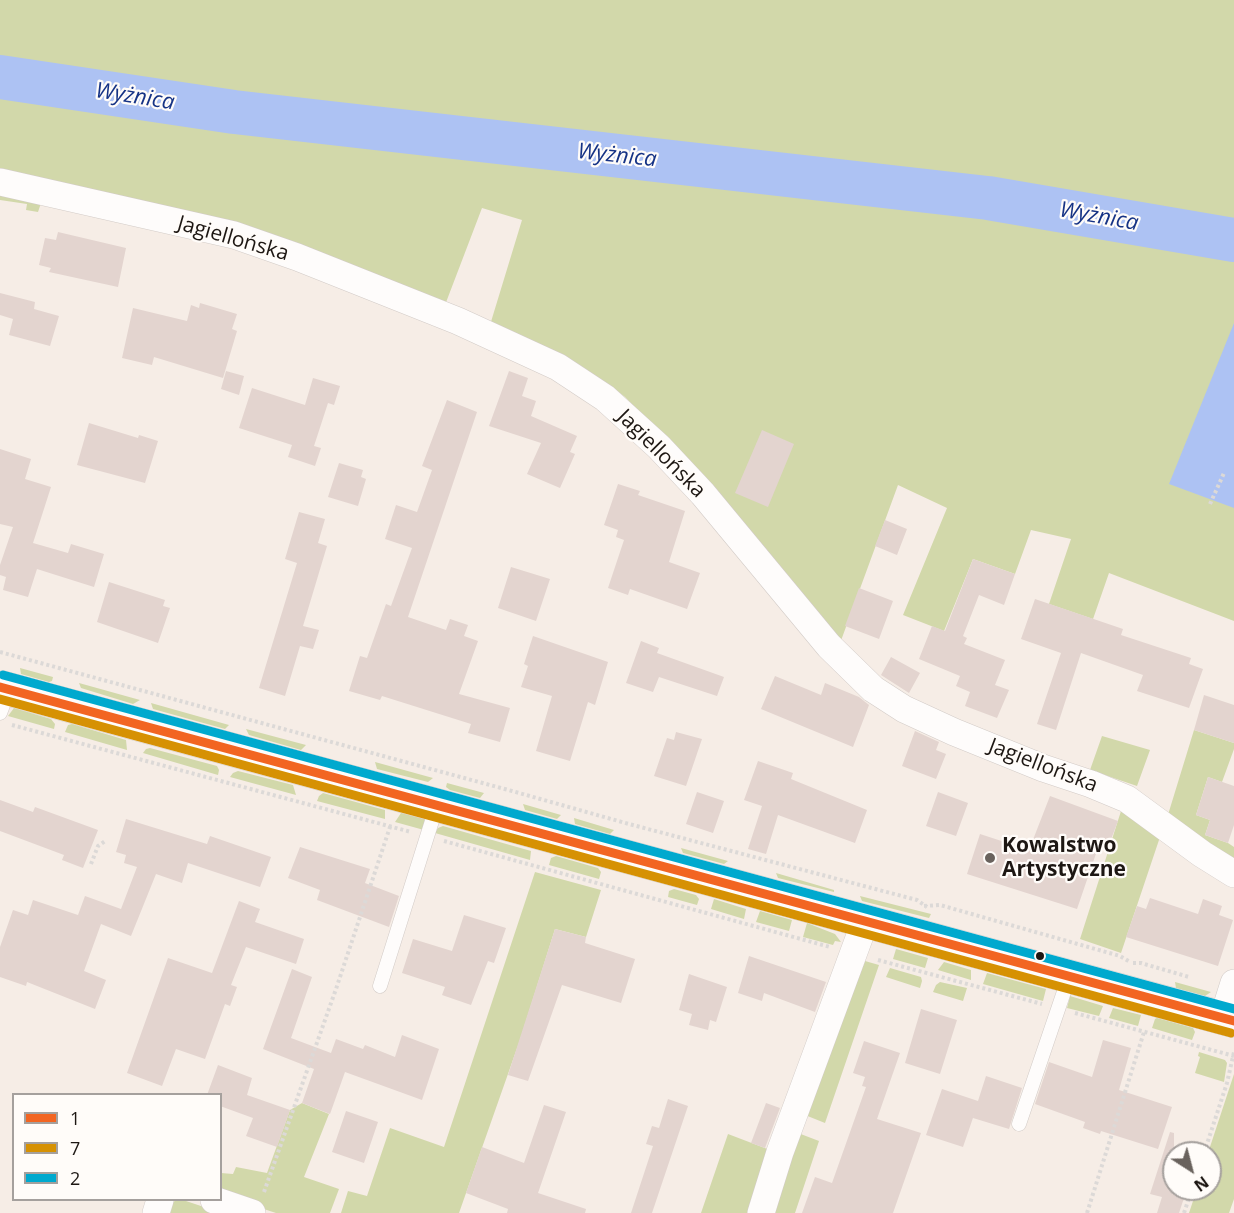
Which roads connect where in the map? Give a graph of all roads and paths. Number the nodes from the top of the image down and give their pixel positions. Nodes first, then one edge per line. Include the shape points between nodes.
1 (0, 182) edge
2 (1224, 473) dead end
3 (1210, 504) dead end
4 (0, 652) edge
5 (3, 697) edge
6 (11, 725) dead end
7 (399, 795) junction
8 (437, 805) junction
9 (390, 826) junction
10 (428, 837) junction
11 (105, 842) dead end
12 (91, 864) dead end
13 (1234, 874) edge
14 (934, 912) dead end
15 (865, 922) junction
16 (854, 953) junction
17 (1123, 963) dead end
18 (1069, 977) junction
19 (1194, 978) dead end
20 (1234, 983) edge
21 (380, 986) dead end
22 (1154, 1000) junction
23 (1058, 1009) junction
24 (1228, 1019) edge
25 (1144, 1032) junction
26 (1234, 1055) edge
27 (1019, 1124) dead end
28 (1208, 1141) edge
29 (222, 1201) edge
30 (257, 1204) edge
31 (761, 1213) edge
32 (1087, 1213) edge

1 - 13 street, Jagiellońska via 234,235 458,321 558,367 604,398 667,455 829,646 873,689 904,709 954,732 1127,799
2 - 3 path
4 - 14 path via 917,900
5 - 7 street
6 - 9 path
7 - 8 street
7 - 9 path
8 - 10 lane
8 - 15 street
9 - 10 path
9 - 30 path via 329,1011
10 - 16 path
10 - 21 lane
11 - 12 path via 98,846
15 - 16 street
15 - 18 street
16 - 23 path
16 - 31 street
17 - 19 path via 1141,963
18 - 22 street
18 - 23 lane
20 - 24 street
22 - 24 street
22 - 25 path
23 - 25 path
23 - 27 lane
25 - 26 path
25 - 32 path
26 - 28 path
29 - 30 street

